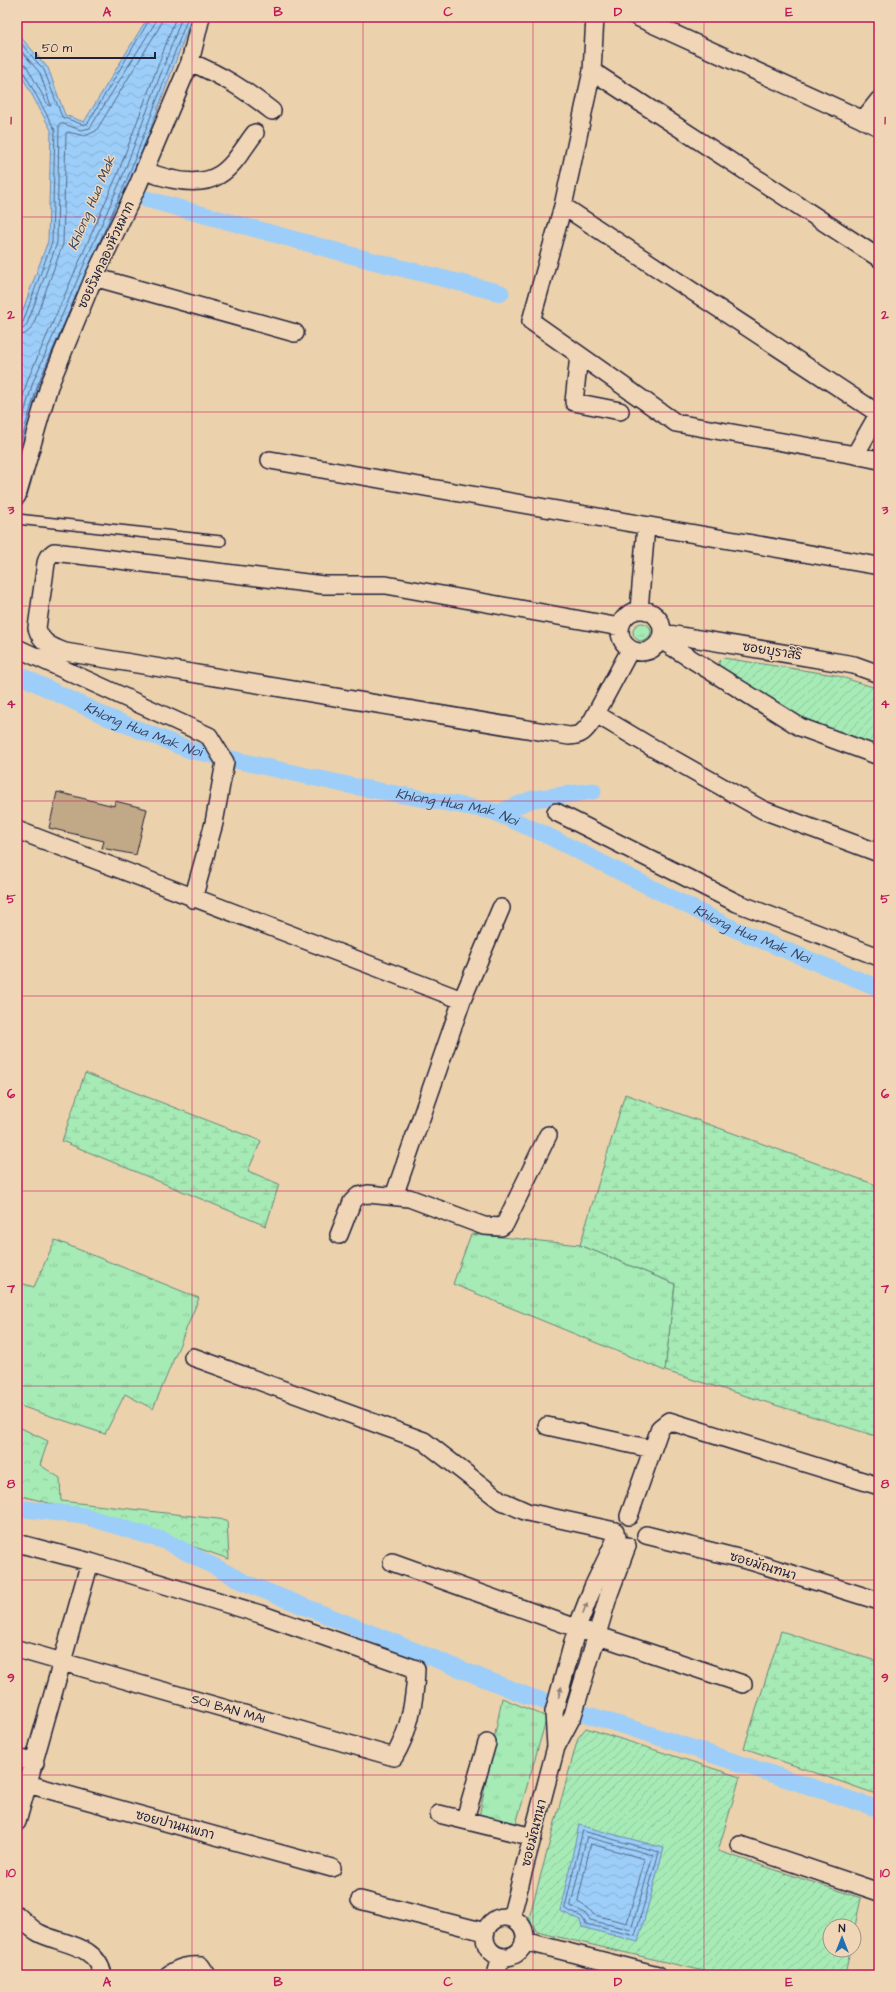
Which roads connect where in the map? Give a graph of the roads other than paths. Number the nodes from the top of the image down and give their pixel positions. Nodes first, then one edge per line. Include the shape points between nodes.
1 (201, 17) edge
2 (595, 17) edge
3 (638, 17) edge
4 (190, 62) junction
5 (592, 72) junction
6 (879, 100) edge
7 (272, 111) dead end
8 (863, 120) junction
9 (879, 127) edge
10 (255, 133) dead end
11 (145, 171) junction
12 (563, 206) junction
13 (879, 258) edge
14 (94, 277) junction
15 (295, 333) dead end
16 (579, 355) junction
17 (620, 411) dead end
18 (879, 414) edge
19 (855, 455) junction
20 (270, 460) dead end
21 (879, 460) edge
22 (17, 496) edge
23 (17, 519) edge
24 (646, 526) junction
25 (221, 541) dead end
26 (879, 566) edge
27 (639, 610) junction
28 (620, 627) junction
29 (662, 637) junction
30 (17, 648) edge
31 (630, 650) junction
32 (879, 674) edge
33 (596, 714) junction
34 (879, 756) edge
35 (556, 812) dead end
36 (17, 830) edge
37 (879, 853) edge
38 (193, 899) junction
39 (501, 908) dead end
40 (879, 957) edge
41 (462, 1000) junction
42 (548, 1135) dead end
43 (394, 1196) junction
44 (339, 1235) dead end
45 (193, 1357) dead end
46 (547, 1426) dead end
47 (652, 1449) junction
48 (879, 1486) edge
49 (629, 1516) junction
50 (646, 1535) junction
51 (620, 1538) junction
52 (17, 1543) edge
53 (90, 1562) junction
54 (392, 1562) dead end
55 (879, 1601) edge
56 (577, 1628) junction
57 (596, 1635) junction
58 (17, 1649) edge
59 (62, 1661) junction
60 (743, 1684) dead end
61 (487, 1743) dead end
62 (556, 1747) junction
63 (17, 1758) edge
64 (35, 1763) junction
65 (23, 1783) edge
66 (439, 1814) dead end
67 (465, 1819) junction
68 (17, 1822) edge
69 (533, 1837) junction
70 (740, 1845) dead end
71 (332, 1868) dead end
72 (879, 1892) edge
73 (360, 1900) dead end
74 (17, 1915) edge
75 (511, 1918) junction
76 (485, 1932) junction
77 (524, 1941) junction
78 (500, 1957) junction
79 (103, 1975) edge
80 (168, 1975) edge
81 (207, 1975) edge
82 (496, 1975) edge
83 (658, 1975) edge

1 - 4 street, ซอยริมคลองหัวหมาก
2 - 5 street
3 - 8 street
4 - 7 street via 243,88
4 - 11 street, ซอยริมคลองหัวหมาก
5 - 12 street
5 - 13 street
6 - 8 street
8 - 9 street
10 - 11 street via 229,167 207,180 165,178
11 - 14 street, ซอยริมคลองหัวหมาก
12 - 16 street via 531,321
12 - 18 street
14 - 15 street
14 - 22 street, ซอยริมคลองหัวหมาก via 49,386
16 - 17 street via 574,402
16 - 19 street via 676,423
18 - 19 street
19 - 21 street
20 - 24 street
23 - 25 lane
24 - 26 street
24 - 27 street
27 - 28 street via 626,616
27 - 29 street via 653,614 662,626
28 - 31 street via 621,640
28 - 33 street via 386,585 323,585 54,552 46,563 37,628 43,640 65,652 556,735 578,736 585,732
29 - 31 street via 650,651 643,653
29 - 32 street, ซอยบุราสิริ via 854,665
29 - 34 street via 800,727
30 - 38 street via 209,736 225,762 214,823
31 - 33 street
33 - 37 street via 763,810
35 - 40 street via 738,903
36 - 38 street
38 - 41 street
39 - 41 street
41 - 43 street
42 - 43 street via 505,1224 501,1227 484,1226 409,1198
43 - 44 street via 358,1196 352,1202
45 - 51 street via 424,1441 500,1500 527,1512
46 - 47 street
47 - 48 street via 660,1428 669,1421
47 - 49 street
49 - 50 street via 643,1521 646,1525
49 - 51 street, ซอยมัณฑนา via 618,1522
50 - 51 street via 641,1544 636,1546
50 - 55 street, ซอยมัณฑนา via 750,1561
56 -> 51 street, ซอยมัณฑนา via 593,1587
51 - 57 street, ซอยมัณฑนา
52 - 53 street
53 - 59 street
53 - 59 street, SOI BAN MAI via 260,1614 416,1670 415,1700 402,1745 394,1757
54 - 56 street
56 - 57 street
62 -> 56 street, ซอยมัณฑนา via 554,1712
57 - 60 street
57 - 62 street, ซอยมัณฑนา via 573,1715
58 - 59 street, SOI BAN MAI
59 - 64 street
61 - 67 street
62 - 69 street, ซอยมัณฑนา
63 - 64 street
64 - 65 street
65 - 68 street
65 - 71 street, ซอยปานนพภา
66 - 67 street
67 - 69 street
69 - 75 street, ซอยมัณฑนา
70 - 72 street
73 - 76 street
74 - 79 street via 37,1933 89,1951 101,1964
75 - 76 street via 505,1917 492,1922
75 - 77 street via 520,1925
76 - 78 street via 486,1945
77 - 78 street via 518,1952
77 - 83 street
78 - 82 street
80 - 81 street via 182,1967 201,1966

